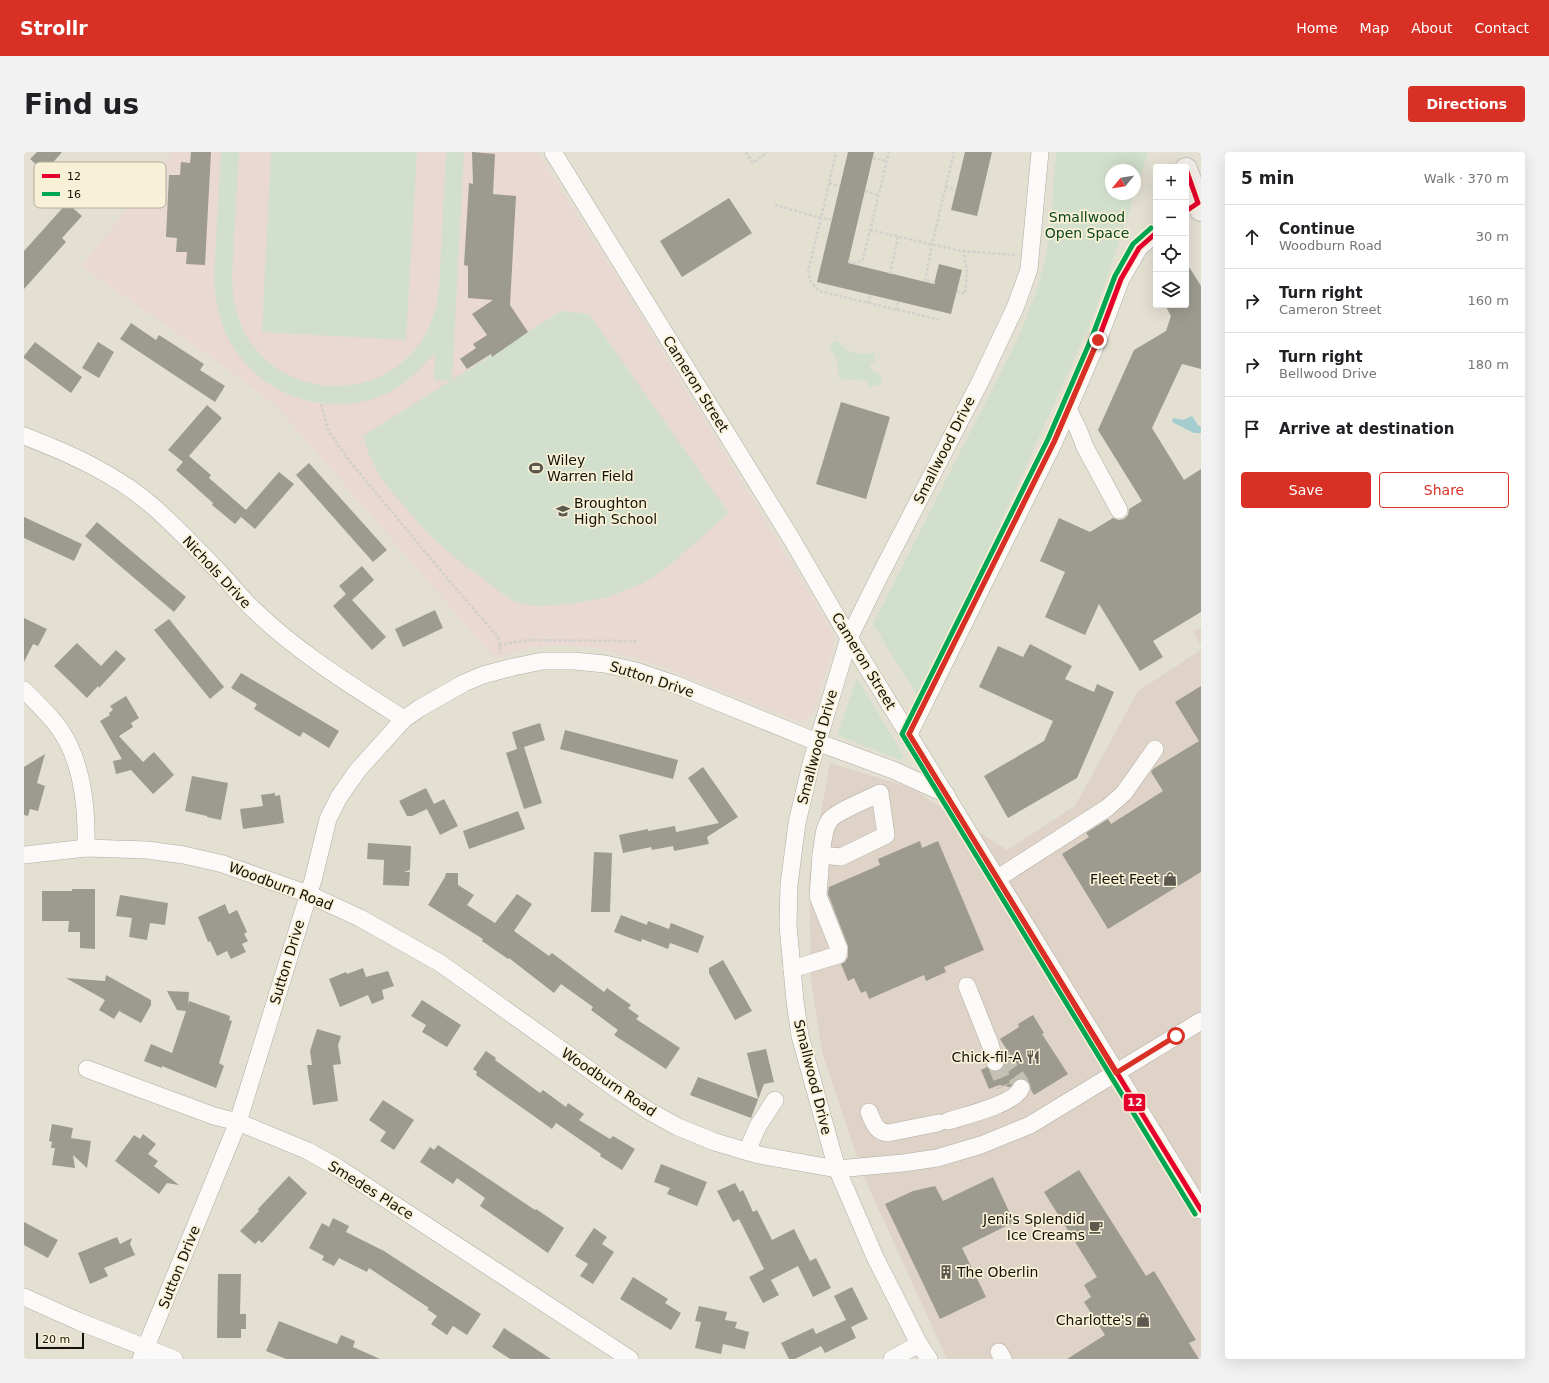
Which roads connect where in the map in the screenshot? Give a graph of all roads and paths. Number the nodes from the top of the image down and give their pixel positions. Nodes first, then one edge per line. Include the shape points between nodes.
1 (553, 152) edge
2 (746, 152) edge
3 (767, 152) edge
4 (836, 152) edge
5 (889, 152) edge
6 (954, 152) edge
7 (1040, 152) edge
8 (1181, 152) edge
9 (873, 158) dead end
10 (887, 161) junction
11 (1185, 164) edge
12 (1189, 181) edge
13 (829, 183) junction
14 (840, 186) dead end
15 (946, 186) junction
16 (956, 190) dead end
17 (865, 192) dead end
18 (879, 195) junction
19 (775, 205) dead end
20 (1195, 208) edge
21 (822, 218) junction
22 (832, 220) dead end
23 (870, 230) junction
24 (898, 236) junction
25 (1153, 236) edge
26 (932, 244) junction
27 (964, 251) junction
28 (1017, 255) dead end
29 (848, 261) dead end
30 (890, 274) dead end
31 (935, 283) dead end
32 (957, 291) dead end
33 (870, 295) dead end
34 (898, 301) dead end
35 (868, 303) junction
36 (896, 310) junction
37 (940, 320) dead end
38 (321, 404) dead end
39 (1068, 409) junction
40 (24, 436) edge
41 (1054, 442) junction
42 (1085, 447) junction
43 (1119, 510) dead end
44 (849, 638) junction
45 (637, 641) dead end
46 (499, 645) junction
47 (504, 669) junction
48 (24, 690) edge
49 (404, 719) junction
50 (909, 734) junction
51 (817, 742) junction
52 (1155, 749) dead end
53 (893, 770) junction
54 (880, 793) junction
55 (946, 794) junction
56 (86, 848) junction
57 (821, 854) junction
58 (24, 855) edge
59 (998, 878) junction
60 (308, 894) junction
61 (792, 969) junction
62 (967, 986) dead end
63 (1201, 1021) edge
64 (995, 1054) tunnel mouth
65 (87, 1069) dead end
66 (1116, 1073) junction
67 (1012, 1091) dead end
68 (775, 1100) dead end
69 (870, 1112) dead end
70 (238, 1122) junction
71 (747, 1151) junction
72 (837, 1169) junction
73 (1201, 1210) edge
74 (24, 1297) edge
75 (919, 1344) junction
76 (144, 1354) edge
77 (174, 1359) edge
78 (630, 1359) edge
79 (892, 1359) edge
80 (928, 1359) edge

1 - 44 street, Cameron Street via 791,538
2 - 3 path via 752,163
4 - 13 path
5 - 10 path
6 - 15 path
7 - 44 street, Smallwood Drive via 1029,269 1015,308
8 - 11 main road
9 - 10 path
10 - 18 path
12 - 20 main road
13 - 14 path
13 - 21 path
15 - 16 path
15 - 26 path
17 - 18 path
18 - 23 path
19 - 21 path
21 - 22 path
21 - 35 path via 808,272 811,282 819,291
23 - 24 path
23 - 29 path via 863,260 857,263
24 - 26 path
24 - 30 path
25 - 39 street via 1139,248 1121,279
26 - 27 path
26 - 31 path via 925,280
27 - 28 path
27 - 32 path via 967,272 965,294
33 - 35 path
34 - 36 path
35 - 36 path
36 - 37 path
38 - 46 path via 329,432 351,463 498,637
39 - 41 street
39 - 42 street
40 - 49 street, Nichols Drive via 63,450 133,491 160,513 254,611 290,642 324,668
41 - 42 street
41 - 50 street
42 - 43 street
44 - 50 street, Cameron Street
44 - 51 street, Smallwood Drive
45 - 46 path via 527,640
46 - 47 path
47 - 49 street, Sutton Drive via 464,683
47 - 51 street, Sutton Drive via 543,661 574,660 636,671
48 - 56 street via 50,716 71,749 80,777 84,802
49 - 60 street, Sutton Drive via 369,756 339,797 328,819
50 - 55 street, Cameron Street
51 - 53 street, Sutton Drive
51 - 61 street, Smallwood Drive via 797,823 789,885 788,925
52 - 59 street via 1124,793 1107,808
53 - 54 street via 884,790
53 - 55 street, Sutton Drive
54 - 57 street via 829,820
54 - 57 street via 886,835 841,857
55 - 59 street, Cameron Street
56 - 58 street, Woodburn Road
56 - 60 street, Woodburn Road via 147,850 184,855 223,864
57 - 61 street via 818,896 839,949 838,955
59 - 66 street, Cameron Street
60 - 70 street, Sutton Drive
60 - 71 street, Woodburn Road via 360,918 440,963 649,1111 678,1127 715,1142
61 - 72 street, Smallwood Drive via 800,1036
62 - 64 street
63 - 66 street, Woodburn Road
65 - 70 street, Smedes Place via 214,1116
66 - 72 street, Woodburn Road via 1030,1125 981,1145 937,1158
66 - 73 street, Cameron Street
67 - 69 street via 988,1109 943,1122 888,1133 882,1133 876,1127
68 - 71 street via 761,1120
70 - 76 street, Sutton Drive
70 - 78 street, Smedes Place via 308,1151 340,1169
71 - 72 street, Woodburn Road
72 - 75 street, Smallwood Drive via 875,1257
74 - 76 street
75 - 79 street
75 - 80 street, Smallwood Drive
76 - 77 street

